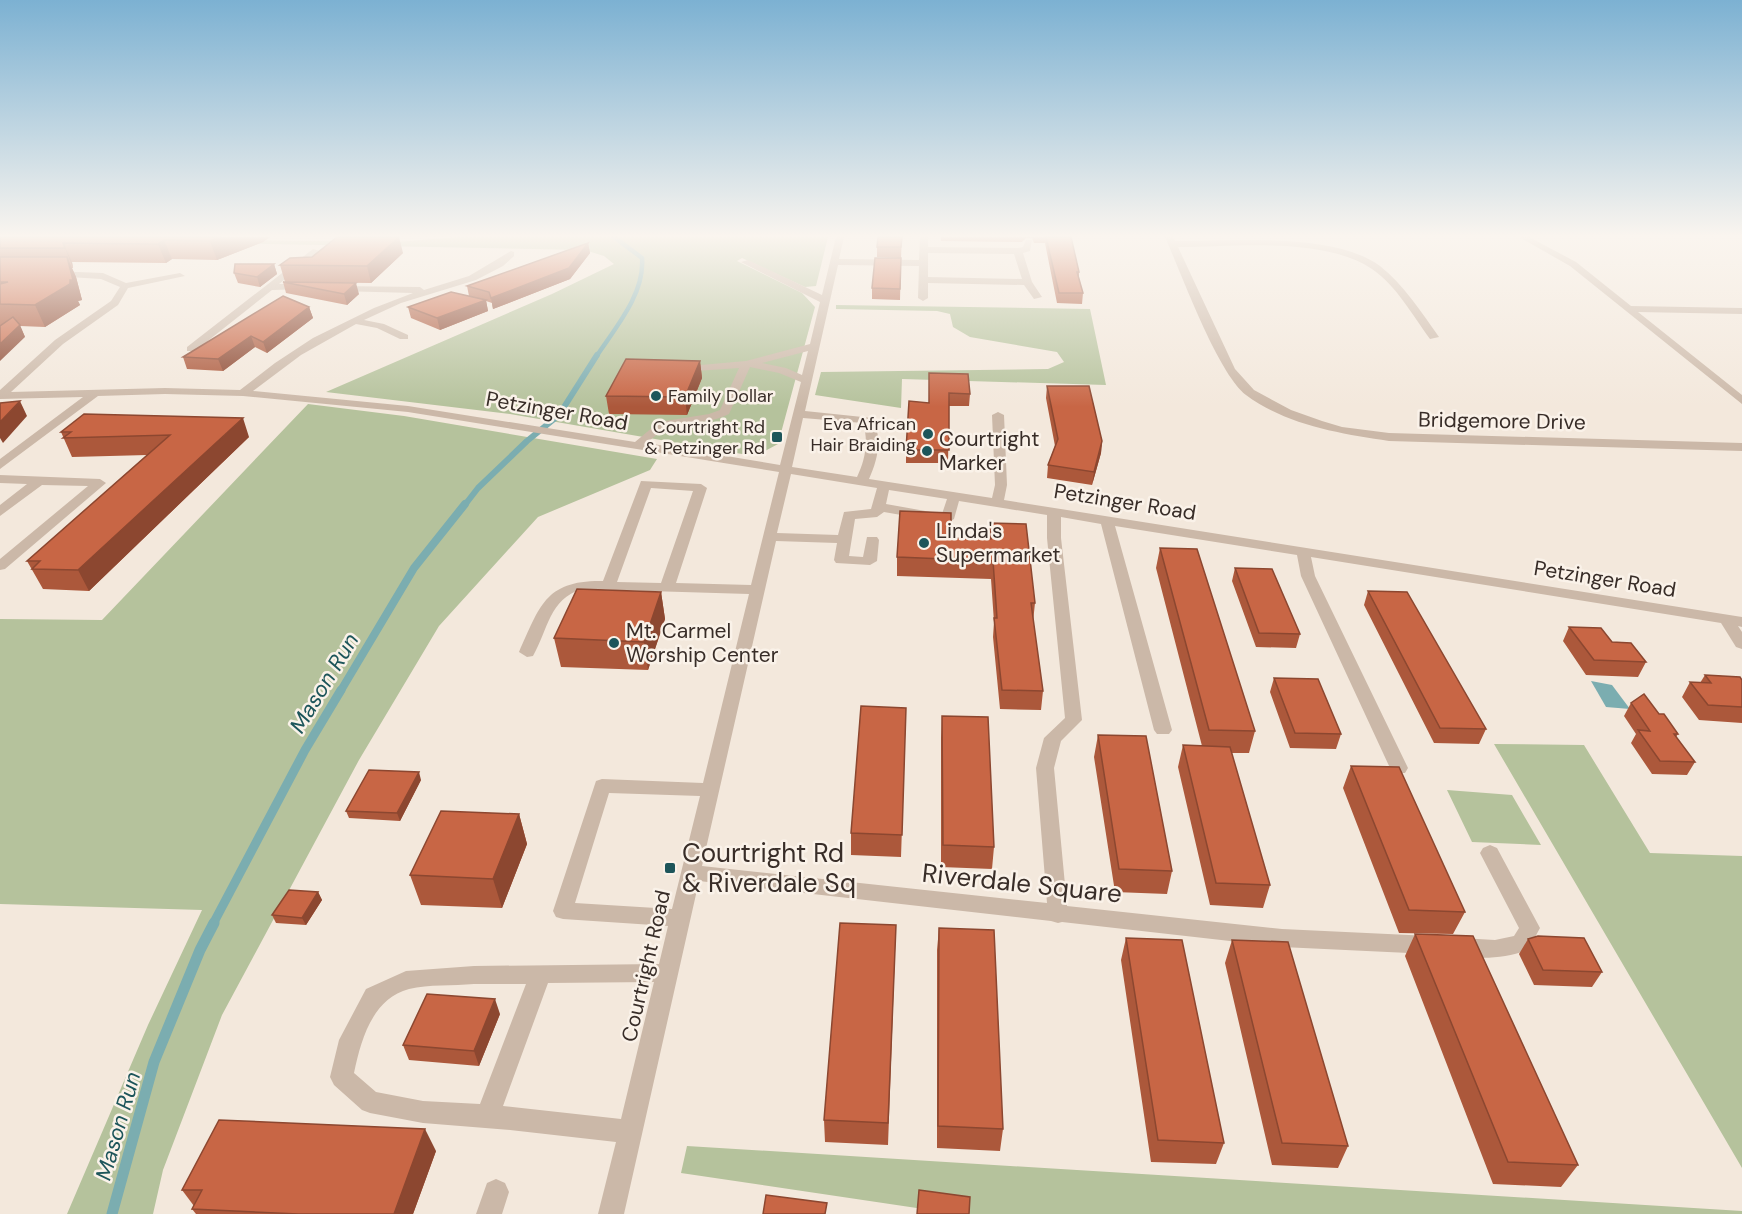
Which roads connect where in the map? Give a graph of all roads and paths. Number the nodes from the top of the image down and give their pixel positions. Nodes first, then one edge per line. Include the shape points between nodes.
1 (121, 294) edge
2 (262, 294) edge
3 (422, 294) edge
4 (445, 294) edge
5 (811, 294) edge
6 (826, 294) edge
7 (923, 294) edge
8 (1035, 294) edge
9 (1195, 294) edge
10 (1398, 294) edge
11 (1610, 294) edge
12 (459, 296) edge
13 (1037, 297) dead end
14 (923, 298) dead end
15 (824, 300) junction
16 (1629, 309) junction
17 (1742, 311) edge
18 (356, 321) junction
19 (404, 337) dead end
20 (1434, 337) dead end
21 (814, 346) junction
22 (191, 349) edge
23 (746, 364) junction
24 (671, 371) edge
25 (806, 380) junction
26 (97, 392) junction
27 (243, 393) junction
28 (0, 396) edge
29 (1742, 401) edge
30 (798, 414) junction
31 (998, 414) dead end
32 (637, 446) junction
33 (1742, 447) edge
34 (0, 465) edge
35 (785, 470) junction
36 (0, 479) edge
37 (39, 481) junction
38 (861, 482) junction
39 (884, 485) junction
40 (954, 496) junction
41 (998, 503) junction
42 (879, 507) junction
43 (0, 512) edge
44 (1054, 512) junction
45 (1107, 520) junction
46 (769, 537) junction
47 (844, 539) junction
48 (872, 540) dead end
49 (1303, 552) junction
50 (0, 566) edge
51 (608, 586) junction
52 (667, 588) junction
53 (756, 590) junction
54 (1735, 621) edge
55 (1742, 644) edge
56 (527, 652) dead end
57 (1163, 730) dead end
58 (1399, 768) edge
59 (710, 790) junction
60 (1490, 853) dead end
61 (690, 872) junction
62 (1058, 915) junction
63 (680, 918) junction
64 (667, 973) junction
65 (540, 975) junction
66 (487, 1116) junction
67 (630, 1132) junction
68 (611, 1214) edge

1 - 28 street via 116,303 59,342
2 - 22 street
3 - 18 street
4 - 12 street
5 - 15 street
6 - 15 street, Courtright Road
7 - 14 street
8 - 13 street
9 - 33 street, Bridgemore Drive via 1230,370 1250,392 1340,430 1389,437
10 - 20 street
11 - 16 street
15 - 21 street, Courtright Road
16 - 17 street
16 - 29 street
18 - 19 street
18 - 27 street via 319,338
21 - 23 street
21 - 25 street, Courtright Road
23 - 24 street
23 - 25 street via 770,367
23 - 32 street via 725,412 701,420 668,423
25 - 30 street, Courtright Road
26 - 27 street, Petzinger Road
26 - 28 street, Petzinger Road
26 - 34 street
27 - 32 street, Petzinger Road via 408,408
30 - 35 street, Courtright Road
30 - 38 street via 868,420 872,430 871,462
31 - 41 street
32 - 35 street, Petzinger Road
35 - 38 street, Petzinger Road
35 - 46 street, Courtright Road
36 - 37 street
37 - 43 street
37 - 50 street via 100,483
38 - 39 street, Petzinger Road
39 - 40 street, Petzinger Road
39 - 42 street
40 - 41 street, Petzinger Road
40 - 42 street via 947,519
41 - 44 street, Petzinger Road
42 - 47 street via 877,513 849,515
44 - 45 street, Petzinger Road
44 - 62 street via 1074,720 1053,738 1044,768
45 - 49 street, Petzinger Road
45 - 57 street
46 - 47 street
46 - 53 street, Courtright Road
47 - 48 street via 841,560 870,561
49 - 54 street, Petzinger Road
49 - 58 street via 1308,576
51 - 52 street
51 - 52 street via 646,484 701,488
51 - 56 street via 581,585 556,593
52 - 53 street
53 - 59 street, Courtright Road
54 - 55 street
59 - 61 street, Courtright Road
59 - 63 street via 602,786 563,911
60 - 62 street, Riverdale Square via 1530,928 1521,944 1495,949 1282,938
61 - 62 street, Riverdale Square
61 - 63 street, Courtright Road
63 - 64 street, Courtright Road
64 - 65 street
64 - 67 street, Courtright Road
65 - 66 street
65 - 66 street via 406,980 374,996 350,1040 342,1077 370,1102 423,1112
66 - 67 street
67 - 68 street, Courtright Road

